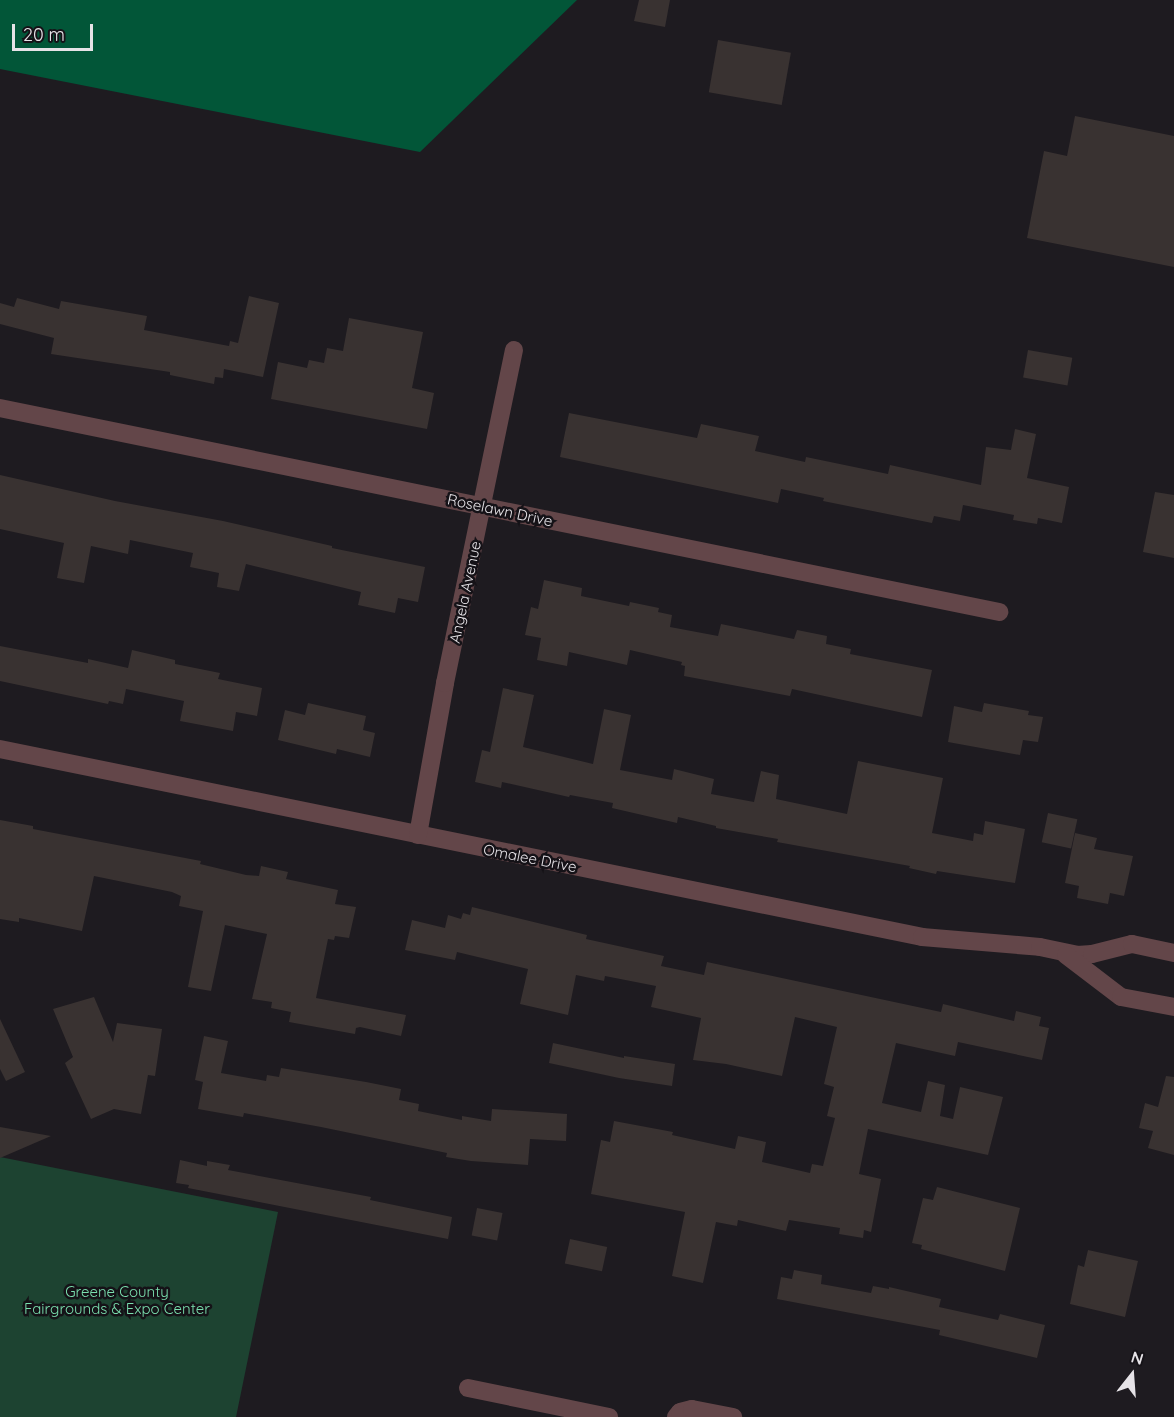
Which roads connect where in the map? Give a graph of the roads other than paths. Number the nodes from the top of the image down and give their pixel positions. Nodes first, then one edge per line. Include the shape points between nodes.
1 (514, 350) dead end
2 (0, 408) edge
3 (483, 507) junction
4 (999, 612) dead end
5 (0, 749) edge
6 (417, 835) junction
7 (1061, 952) junction
8 (1174, 953) edge
9 (1174, 1007) edge
10 (468, 1388) dead end
11 (609, 1417) edge
12 (676, 1417) edge
13 (733, 1417) edge

1 - 3 street, Angela Avenue
2 - 3 street, Roselawn Drive
3 - 4 street, Roselawn Drive
3 - 6 street, Angela Avenue
5 - 6 street, Omalee Drive
6 - 7 street, Omalee Drive via 922,937 1040,946
7 - 8 street, Omalee Drive via 1092,954 1132,944
7 - 9 street, Omalee Drive via 1121,997
10 - 11 street
12 - 13 street via 692,1409

